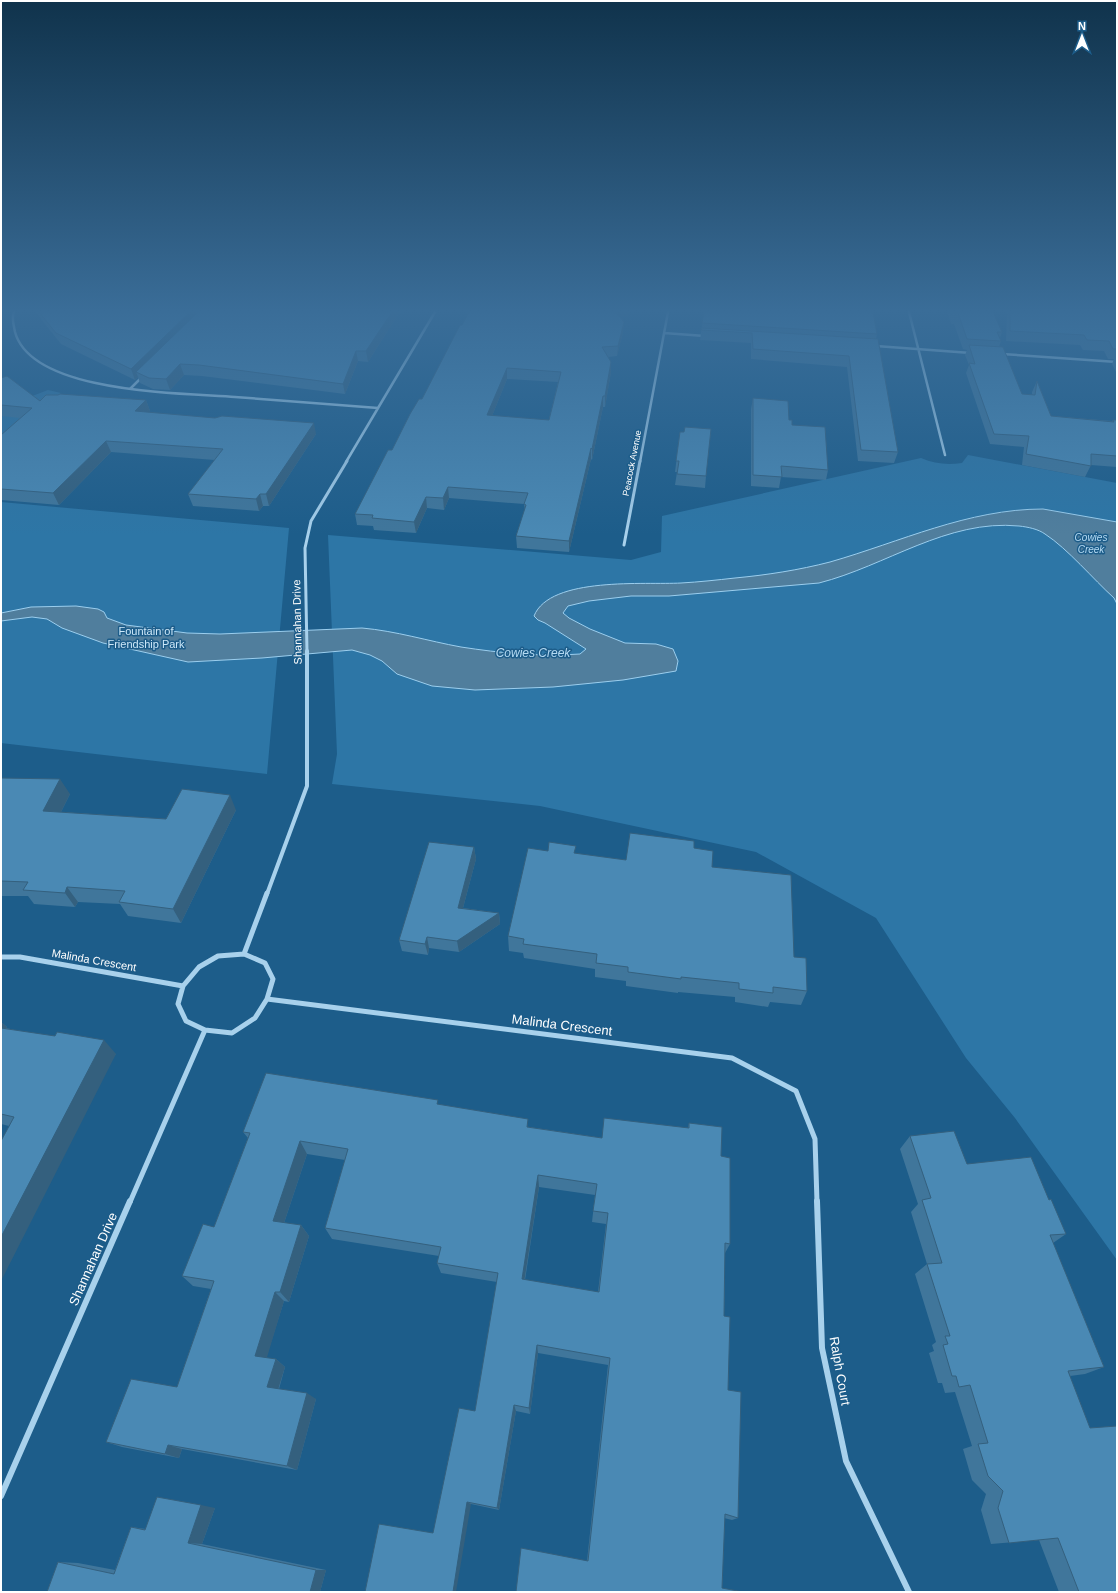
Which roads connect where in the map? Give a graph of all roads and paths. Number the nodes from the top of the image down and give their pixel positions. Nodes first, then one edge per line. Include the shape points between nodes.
1 (115, 386) edge
2 (133, 386) edge
3 (391, 386) edge
4 (654, 386) edge
5 (928, 386) edge
6 (130, 389) junction
7 (378, 408) junction
8 (945, 455) dead end
9 (624, 545) dead end
10 (244, 954) junction
11 (1, 957) edge
12 (183, 986) junction
13 (267, 999) junction
14 (205, 1030) junction
15 (815, 1139) joint
16 (1, 1496) edge
17 (908, 1592) edge

1 - 6 street
2 - 6 street
3 - 7 street, Shannahan Drive
4 - 9 street, Peacock Avenue
5 - 8 street
6 - 7 street
7 - 10 street, Shannahan Drive via 311,521 305,548 307,786
10 - 12 street via 218,956 199,966
10 - 13 street via 265,963 268,968 273,979
11 - 12 street, Malinda Crescent via 20,957
12 - 14 street via 178,1004 186,1021
13 - 14 street via 255,1018 232,1033
13 - 15 street, Malinda Crescent via 732,1058 796,1090
14 - 16 street, Shannahan Drive
15 - 17 street, Ralph Court via 822,1348 846,1461

